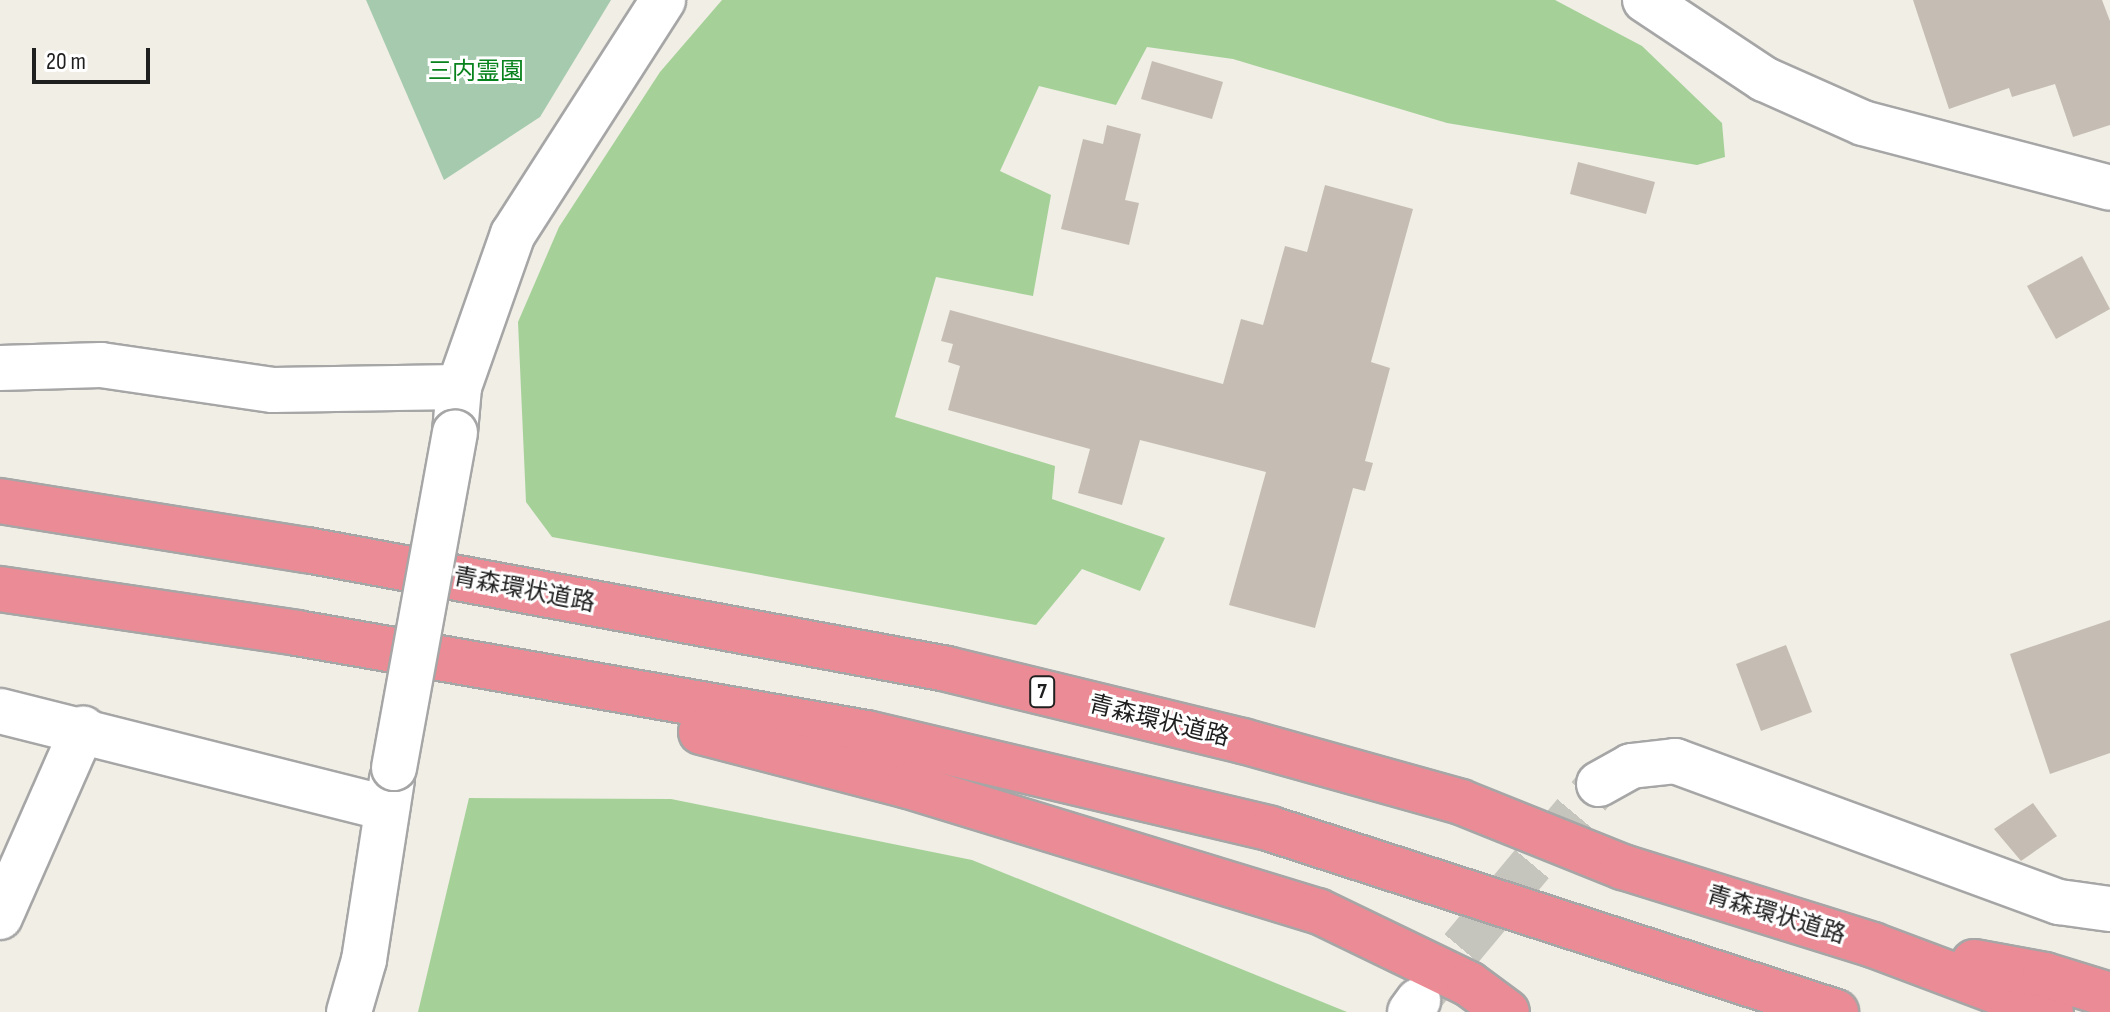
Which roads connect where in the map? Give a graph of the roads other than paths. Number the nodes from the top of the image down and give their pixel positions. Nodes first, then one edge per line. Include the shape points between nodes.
1 (663, 0) edge
2 (1645, 0) edge
3 (2110, 188) edge
4 (0, 368) edge
5 (459, 387) junction
6 (0, 501) edge
7 (0, 589) edge
8 (548, 682) junction
9 (0, 711) edge
10 (83, 729) junction
11 (1599, 784) tunnel mouth
12 (390, 788) junction
13 (2110, 909) edge
14 (0, 917) edge
15 (1873, 945) junction
16 (2110, 995) edge
17 (349, 1012) edge
18 (1507, 1012) edge
19 (1836, 1012) edge
20 (2051, 1012) edge

1 - 5 street via 513,234
2 - 3 street via 1764,79 1863,123
4 - 5 street via 101,365 273,390
5 - 12 street, bridge
6 - 15 highway, 青森環状道路 / 7 via 307,550 947,669 1461,802 1623,867
7 - 8 highway via 297,633
8 - 18 highway via 679,726 908,786 1318,911 1469,984
8 - 19 highway via 866,733 1271,829
9 - 10 street
10 - 12 street
10 - 14 street
11 - 13 street via 1631,766 1675,761 2059,902
12 - 17 street via 364,960
15 - 16 highway via 2045,975
15 - 20 highway, 青森環状道路 / 7

